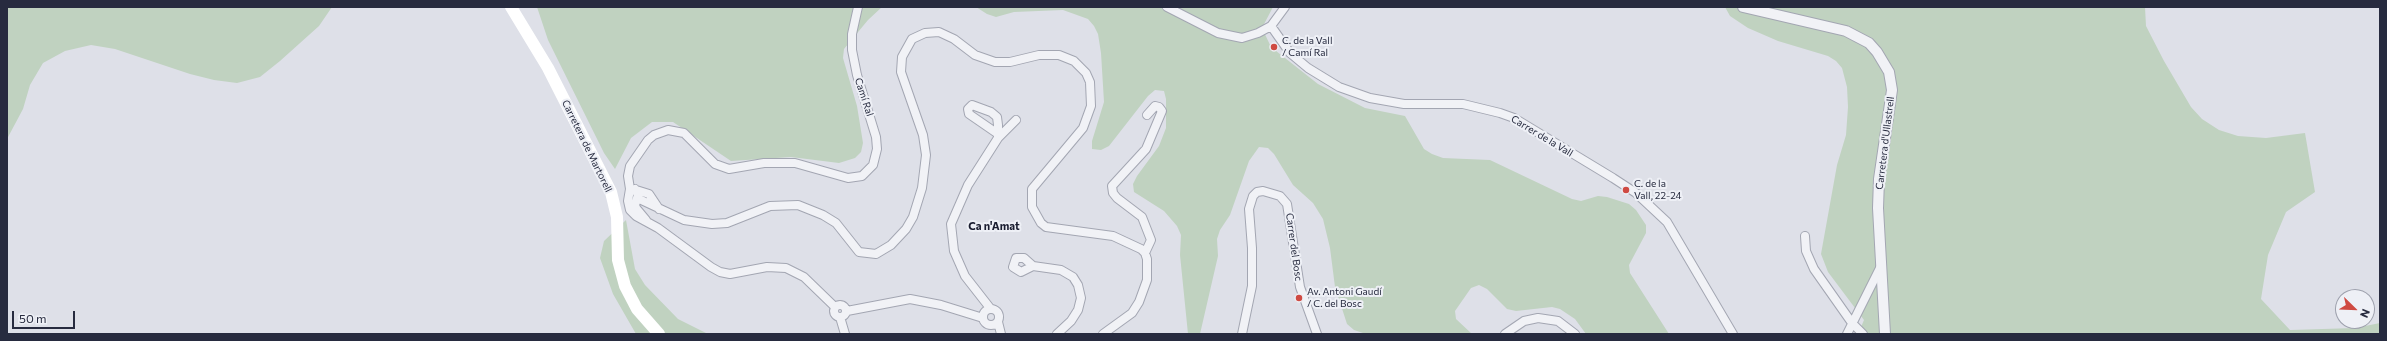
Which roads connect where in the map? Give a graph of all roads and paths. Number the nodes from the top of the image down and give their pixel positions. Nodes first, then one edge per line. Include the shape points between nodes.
1 (511, 7) edge
2 (858, 7) edge
3 (1167, 7) edge
4 (1285, 7) edge
5 (1743, 7) edge
6 (1271, 26) junction
7 (1147, 115) dead end
8 (1016, 120) dead end
9 (632, 189) junction
10 (637, 198) junction
11 (659, 209) junction
12 (649, 223) junction
13 (1805, 236) dead end
14 (1145, 253) junction
15 (1033, 266) dead end
16 (1880, 268) junction
17 (835, 307) junction
18 (990, 308) junction
19 (847, 311) junction
20 (840, 318) junction
21 (983, 318) junction
22 (998, 322) junction
23 (1852, 323) junction
24 (659, 334) edge
25 (845, 334) edge
26 (1001, 334) edge
27 (1057, 334) edge
28 (1103, 334) edge
29 (1242, 334) edge
30 (1317, 334) edge
31 (1505, 334) edge
32 (1575, 334) edge
33 (1733, 334) edge
34 (1847, 334) edge
35 (1863, 334) edge
36 (1885, 334) edge

1 - 24 main road, Carretera de Martorell via 548,68 611,192 617,217 618,260 625,286 637,309
2 - 9 street, Camí Ral via 852,34 852,50 878,149 873,165 862,176 838,176 796,163 764,163 729,169 715,164 684,133 668,130 654,135 636,156 629,171
3 - 6 street via 1233,37 1250,36
4 - 6 street
5 - 16 street, Carretera d'Ullastrell via 1846,31 1869,44 1886,65 1892,90 1879,179
6 - 33 street, Carrer de la Vall via 1290,53 1308,68 1339,87 1370,98 1404,104 1463,104 1500,112 1514,118 1636,193 1667,222
7 - 14 street via 1155,106 1162,111 1146,149 1112,186 1117,198 1142,218 1151,240
8 - 18 street via 998,136 968,185 951,224 954,251 965,276
9 - 10 street
9 - 11 street via 649,194
9 - 12 street via 628,201 630,210
10 - 11 street
10 - 12 street via 636,208
11 - 14 street via 692,222 718,224 735,220 761,208 798,205 836,223 858,252 869,255 882,252 898,239 913,217 925,172 923,135 901,72 902,57 912,39 925,33 939,32 989,61 1010,62 1048,54 1068,58 1083,69 1090,82 1092,97 1087,121 1032,189 1032,207 1046,227 1113,236
12 - 17 street via 720,272 730,274 776,266 794,271 804,277
13 - 23 street via 1809,261
14 - 28 street via 1147,280 1139,302 1132,313
15 - 27 street via 1061,270 1073,277 1078,286 1081,298 1078,310
16 - 23 street
16 - 36 street, Carretera d'Ullastrell
17 - 19 street via 842,305
17 - 20 street via 835,314
18 - 21 street via 984,312
18 - 22 street via 998,312
19 - 20 street
19 - 21 street via 910,299 941,305
20 - 25 street
21 - 22 street via 988,325
22 - 26 street
23 - 34 street
23 - 35 street
29 - 30 street, Carrer del Bosc via 1252,286 1250,200 1258,192 1263,191 1284,199 1289,211 1300,286
31 - 32 street via 1524,321 1538,318 1558,321

